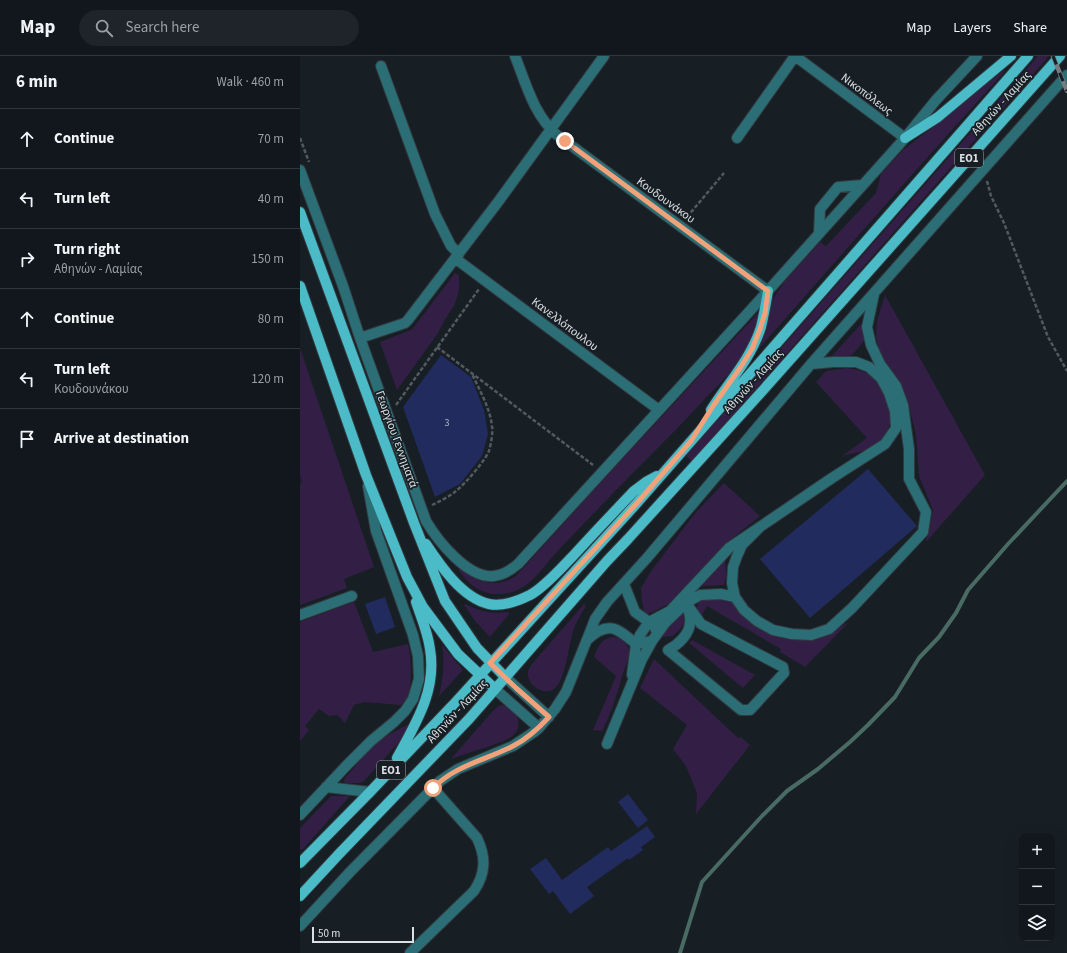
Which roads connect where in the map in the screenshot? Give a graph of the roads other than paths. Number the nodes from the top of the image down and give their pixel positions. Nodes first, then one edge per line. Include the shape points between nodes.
1 (515, 56) edge
2 (604, 56) edge
3 (795, 56) edge
4 (977, 56) edge
5 (1012, 56) edge
6 (1028, 56) edge
7 (1060, 56) edge
8 (381, 66) dead end
9 (1067, 75) edge
10 (550, 129) junction
11 (737, 138) dead end
12 (905, 138) junction
13 (300, 170) edge
14 (862, 185) junction
15 (300, 212) edge
16 (819, 233) junction
17 (458, 256) junction
18 (300, 286) edge
19 (768, 291) junction
20 (875, 292) junction
21 (360, 338) junction
22 (811, 364) junction
23 (659, 410) junction
24 (691, 441) junction
25 (664, 472) junction
26 (366, 474) junction
27 (414, 523) junction
28 (760, 526) junction
29 (407, 577) junction
30 (624, 584) junction
31 (352, 596) dead end
32 (735, 598) junction
33 (686, 603) junction
34 (300, 615) edge
35 (650, 622) junction
36 (655, 637) junction
37 (586, 642) junction
38 (636, 644) junction
39 (490, 663) junction
40 (480, 675) junction
41 (505, 678) junction
42 (631, 685) junction
43 (495, 689) junction
44 (549, 717) junction
45 (539, 728) junction
46 (607, 744) dead end
47 (390, 771) junction
48 (326, 787) junction
49 (433, 788) junction
50 (370, 792) junction
51 (300, 815) edge
52 (300, 863) edge
53 (300, 896) edge
54 (300, 926) edge
55 (410, 953) edge

1 - 10 street, Κουδουνάκου via 530,96
2 - 10 street
3 - 11 street
3 - 12 street, Νικοπόλεως
4 - 12 street
5 - 12 main road via 938,117
6 - 24 main road, Αθηνών - Λαμίας / ΕΟ1
7 - 41 main road, Αθηνών - Λαμίας / ΕΟ1
8 - 17 street, Κανελλόπουλου via 435,214
9 - 20 street
10 - 17 street
10 - 19 street, Κουδουνάκου
12 - 14 street
13 - 21 street
14 - 16 street
14 - 16 street via 838,187 820,209
15 - 27 main road, Γεωργίου Γεννηματά
16 - 19 street
17 - 21 street via 406,322
17 - 23 street, Κανελλόπουλου via 485,281
18 - 26 main road
19 - 23 street
19 - 24 main road via 765,313 752,349
20 - 22 street
20 - 32 street via 867,327 871,345 880,364 896,386 902,405 909,449 909,479 926,512 922,532 852,608 829,629 811,635 773,630 757,621
21 - 23 street via 426,521 454,557 484,575 502,574 518,564
22 - 28 street via 856,362 869,367 881,378 889,393 895,411 896,428 885,444
22 - 30 street
24 - 25 main road, Αθηνών - Λαμίας / ΕΟ1
25 - 27 main road via 634,491 541,587 513,602 490,604 468,594 443,568
25 - 39 main road, Αθηνών - Λαμίας / ΕΟ1
26 - 29 main road
26 - 48 street via 376,531 413,635 418,656 419,679 413,699 405,711
27 - 39 main road, Γεωργίου Γεννηματά via 445,601 473,643
28 - 32 street via 742,545 733,567 732,583
28 - 35 street via 729,548 670,611
29 - 40 main road via 423,607 439,629 458,654
29 - 47 main road via 424,626 432,668 429,691 421,712
30 - 35 street via 635,612
30 - 37 street via 595,619
31 - 34 street
32 - 33 street via 721,594 700,595
33 - 33 street via 689,629 668,650 741,710 750,710 784,674 783,667 702,624
33 - 36 street via 665,623
35 - 36 street via 654,625
35 - 38 street
36 - 38 street
36 - 42 street
37 - 38 street via 598,632 610,628 620,631
37 - 44 street via 566,692
38 - 42 street
39 - 40 main road, Αθηνών - Λαμίας / ΕΟ1
39 - 41 main road, Γεωργίου Γεννηματά
40 - 43 main road
40 - 47 main road, Αθηνών - Λαμίας / ΕΟ1
41 - 43 main road, Αθηνών - Λαμίας / ΕΟ1
41 - 44 street
42 - 46 street
43 - 45 street
43 - 53 main road, Αθηνών - Λαμίας / ΕΟ1
44 - 45 street
45 - 49 street via 513,746 458,769
47 - 50 main road, Αθηνών - Λαμίας / ΕΟ1
48 - 50 street
48 - 51 street
49 - 54 street
49 - 55 street via 477,838 483,854 483,870 474,891
50 - 52 main road, Αθηνών - Λαμίας / ΕΟ1

